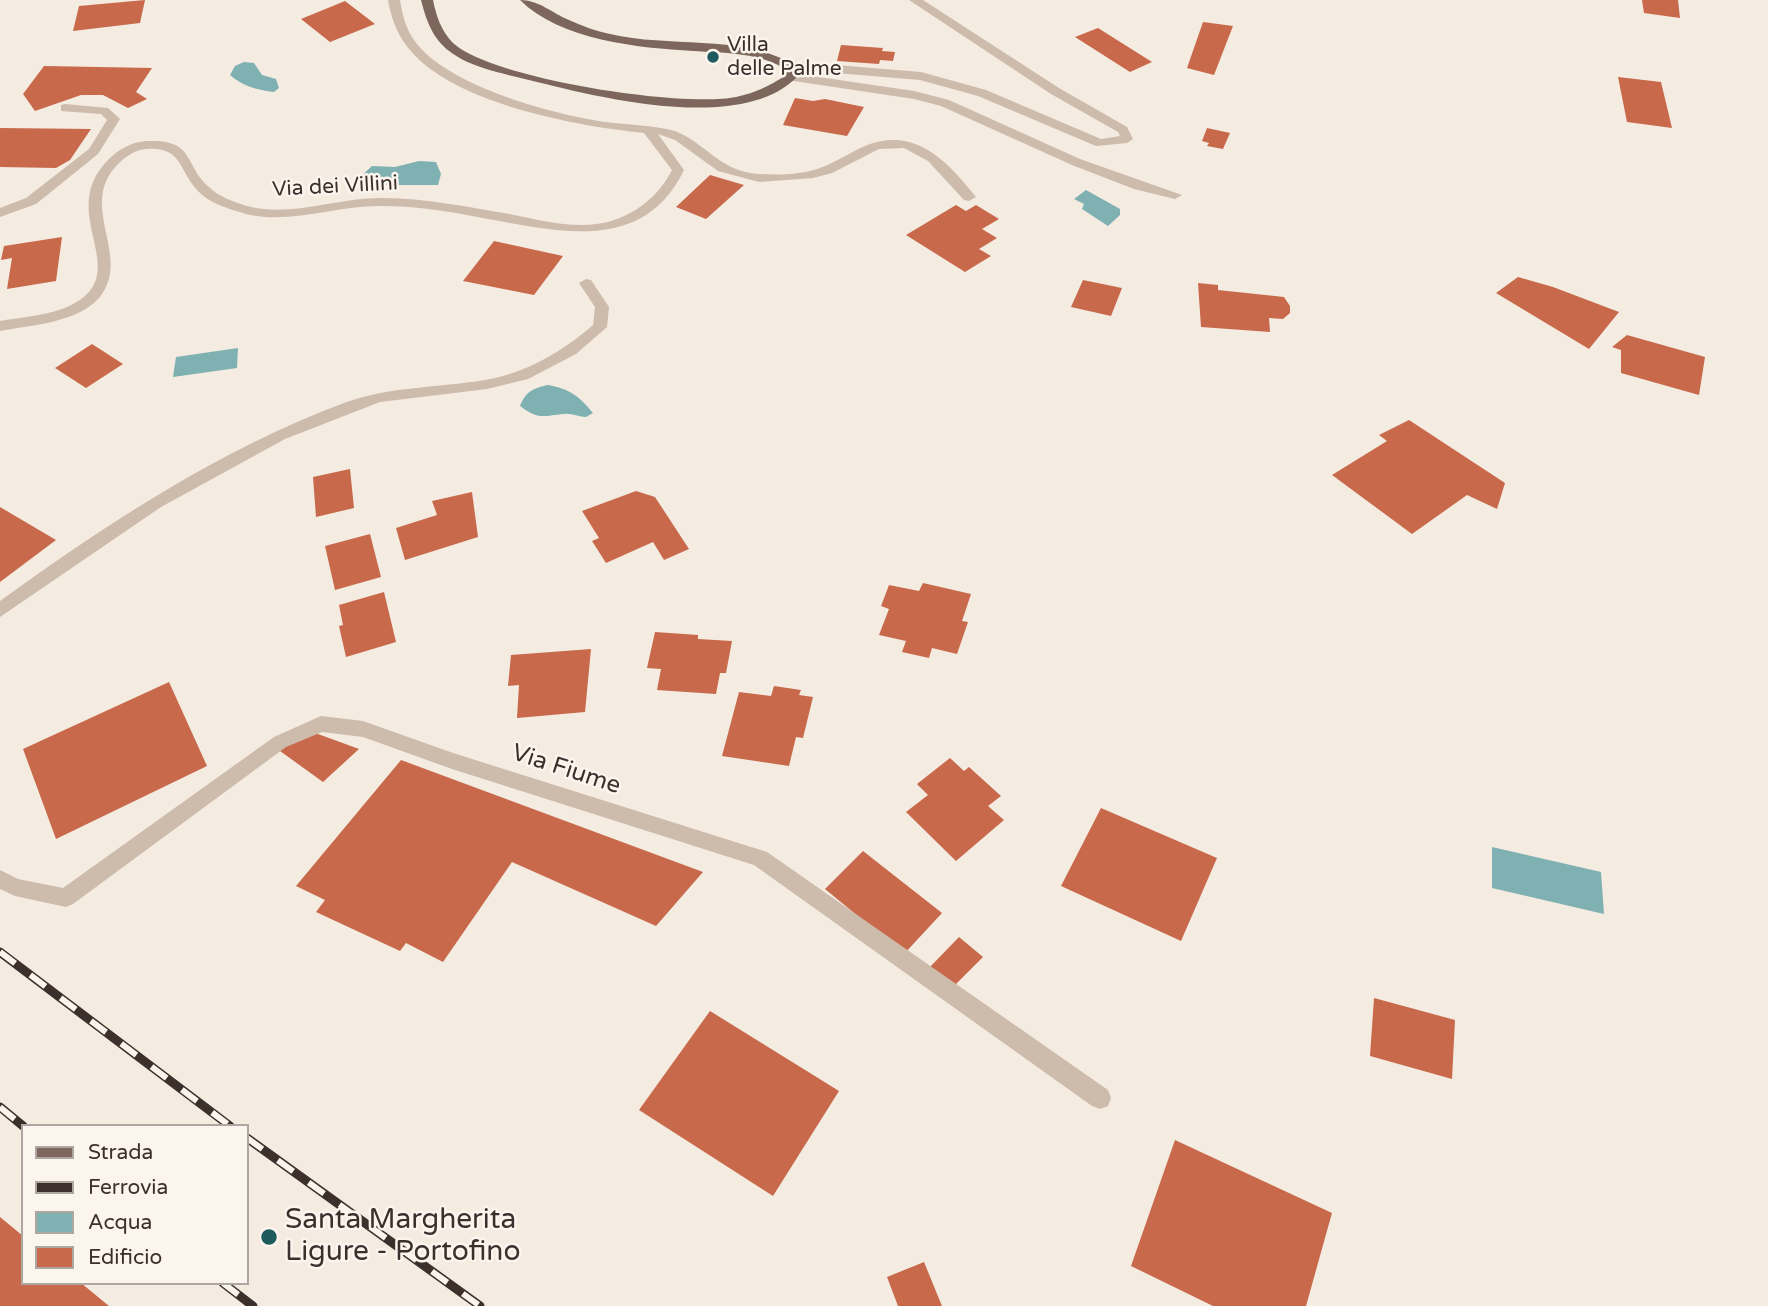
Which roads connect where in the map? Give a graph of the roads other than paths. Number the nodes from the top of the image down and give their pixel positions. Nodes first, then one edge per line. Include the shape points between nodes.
1 (394, 0) edge
2 (427, 0) edge
3 (526, 0) edge
4 (915, 0) edge
5 (789, 71) junction
6 (65, 108) dead end
7 (649, 131) junction
8 (1175, 195) dead end
9 (969, 197) dead end
10 (0, 213) edge
11 (586, 283) dead end
12 (0, 326) edge
13 (0, 610) edge
14 (0, 879) edge
15 (1100, 1098) dead end

1 - 7 street via 396,15 413,47 464,82 532,109
2 - 5 main road via 438,34 456,51 494,67 608,96 671,103 738,100 765,95
3 - 5 main road via 547,15 600,37 762,53
4 - 5 street via 1123,130 1127,139 1100,143 964,87 921,76
5 - 8 street via 945,103 1056,154
6 - 10 street via 104,111 114,119 94,151 31,201
7 - 9 street via 676,135 714,166 738,176 768,178 803,176 881,144 905,143 927,152
7 - 12 street, Via dei Villini via 678,170 663,197 637,215 581,228 431,205 364,202 296,213 235,207 202,188 184,153 147,144 128,150 99,178 93,197 102,240 102,283 94,295 56,316
11 - 13 street via 602,307 600,327 576,350 531,373 471,387 388,395 248,450 76,553
14 - 15 street, Via Fiume via 15,887 66,898 280,742 321,724 363,729 760,858

